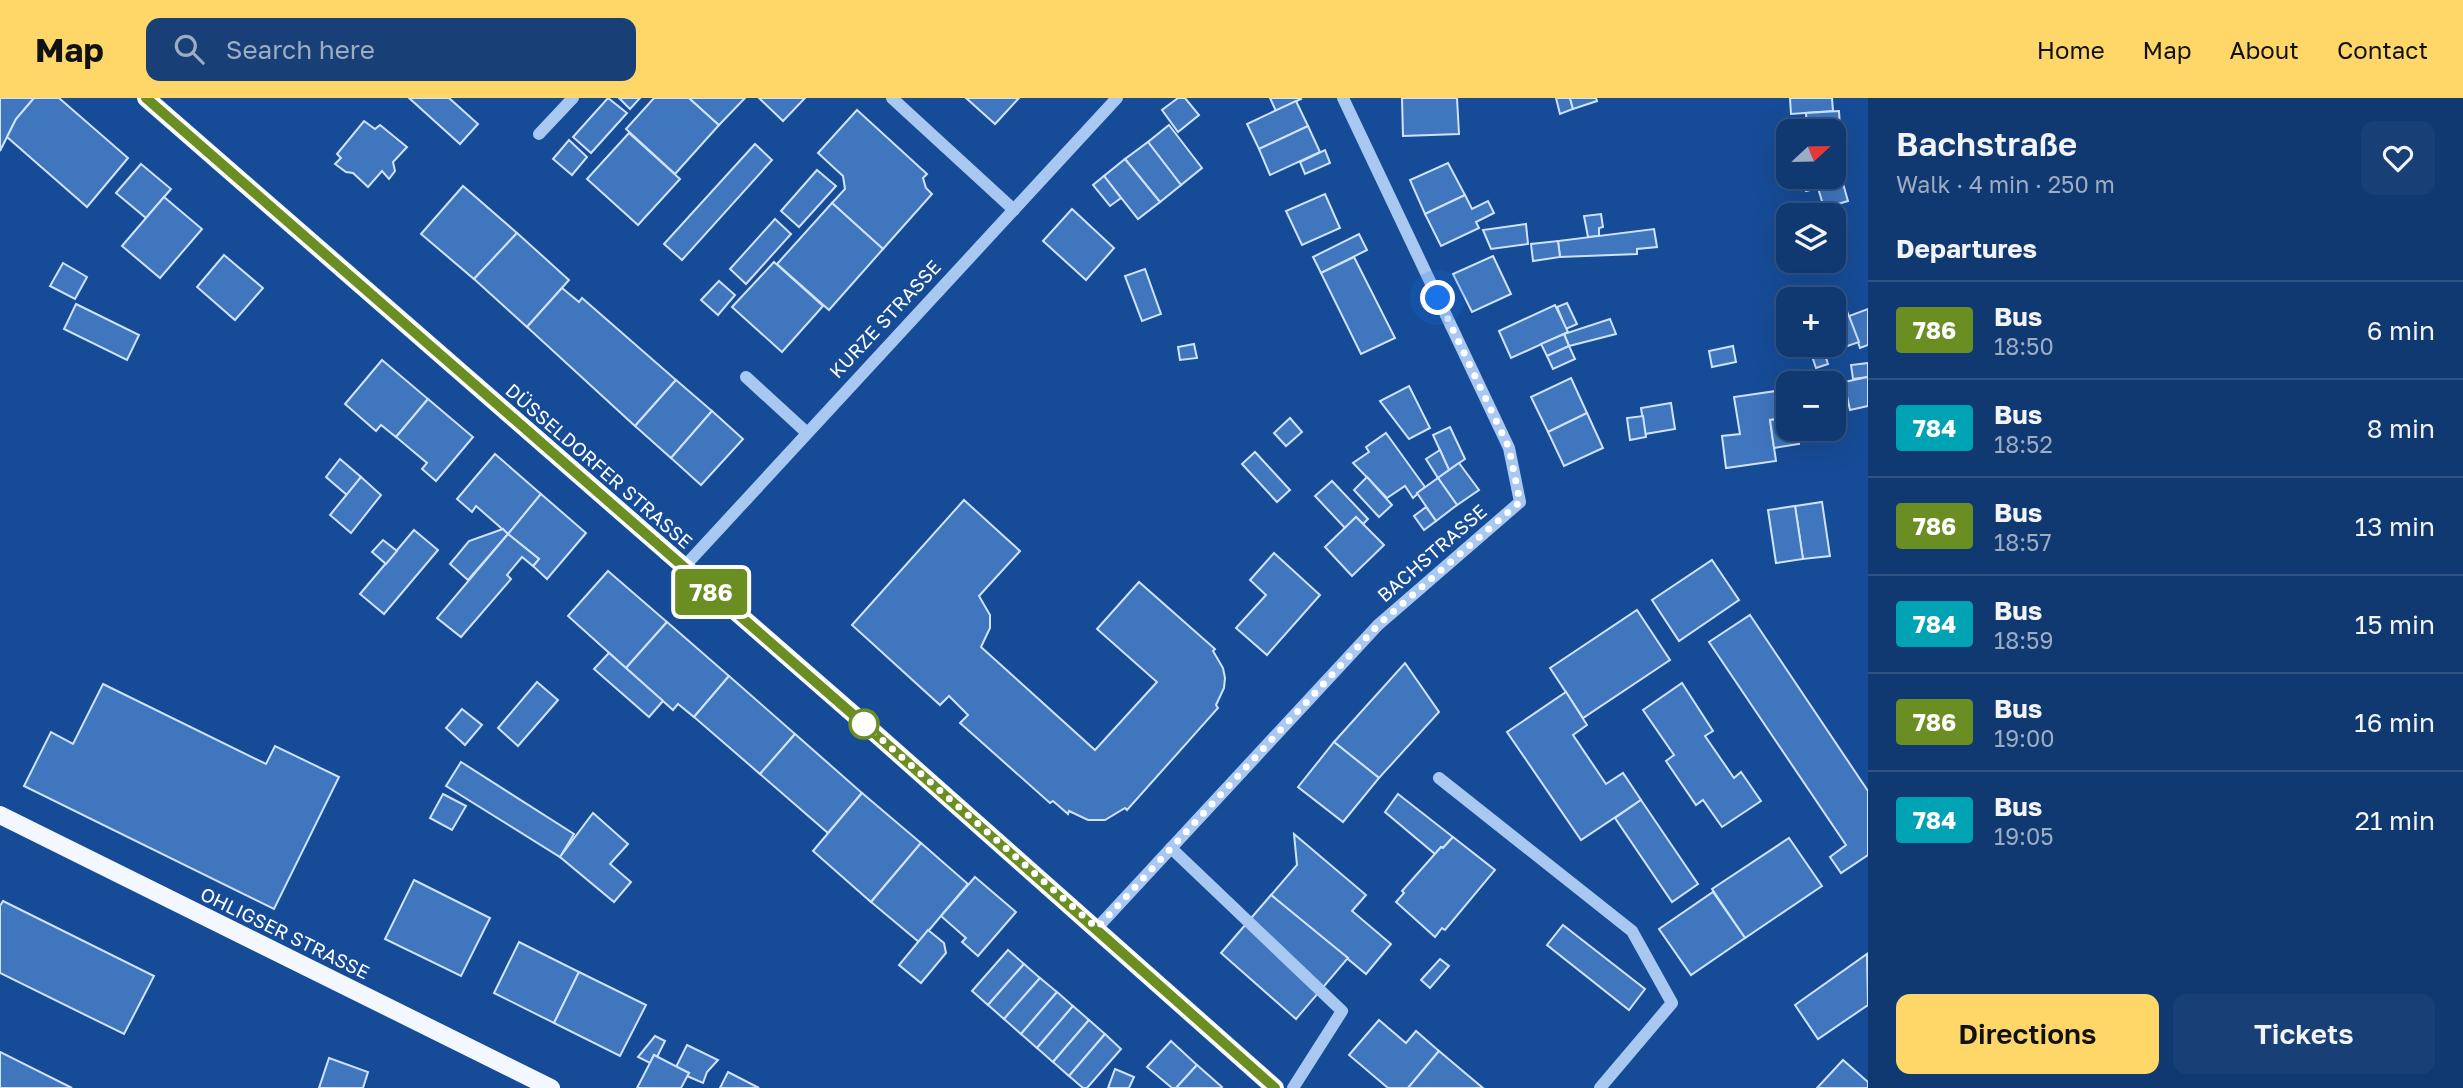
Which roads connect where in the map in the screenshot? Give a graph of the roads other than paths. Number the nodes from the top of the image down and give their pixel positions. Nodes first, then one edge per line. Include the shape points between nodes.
1 (146, 98) edge
2 (573, 98) edge
3 (892, 98) edge
4 (1117, 98) edge
5 (1343, 98) edge
6 (539, 134) dead end
7 (1014, 210) junction
8 (746, 377) dead end
9 (806, 432) junction
10 (683, 568) junction
11 (1439, 778) dead end
12 (0, 815) edge
13 (1171, 848) junction
14 (1097, 928) junction
15 (551, 1088) edge
16 (1275, 1088) edge
17 (1293, 1088) edge
18 (1600, 1088) edge

1 - 10 main road, DÜSSELDORFER STRASSE
2 - 6 street
3 - 7 street
4 - 7 street, KURZE STRASSE
5 - 13 street, BACHSTRASSE via 1509,448 1520,502 1378,625
7 - 9 street, KURZE STRASSE
8 - 9 street
9 - 10 street, KURZE STRASSE
10 - 14 main road, DÜSSELDORFER STRASSE
11 - 18 street via 1632,931 1672,1003
12 - 15 main road, OHLIGSER STRASSE
13 - 14 street, BACHSTRASSE
13 - 17 street via 1342,1011
14 - 16 main road, DÜSSELDORFER STRASSE

